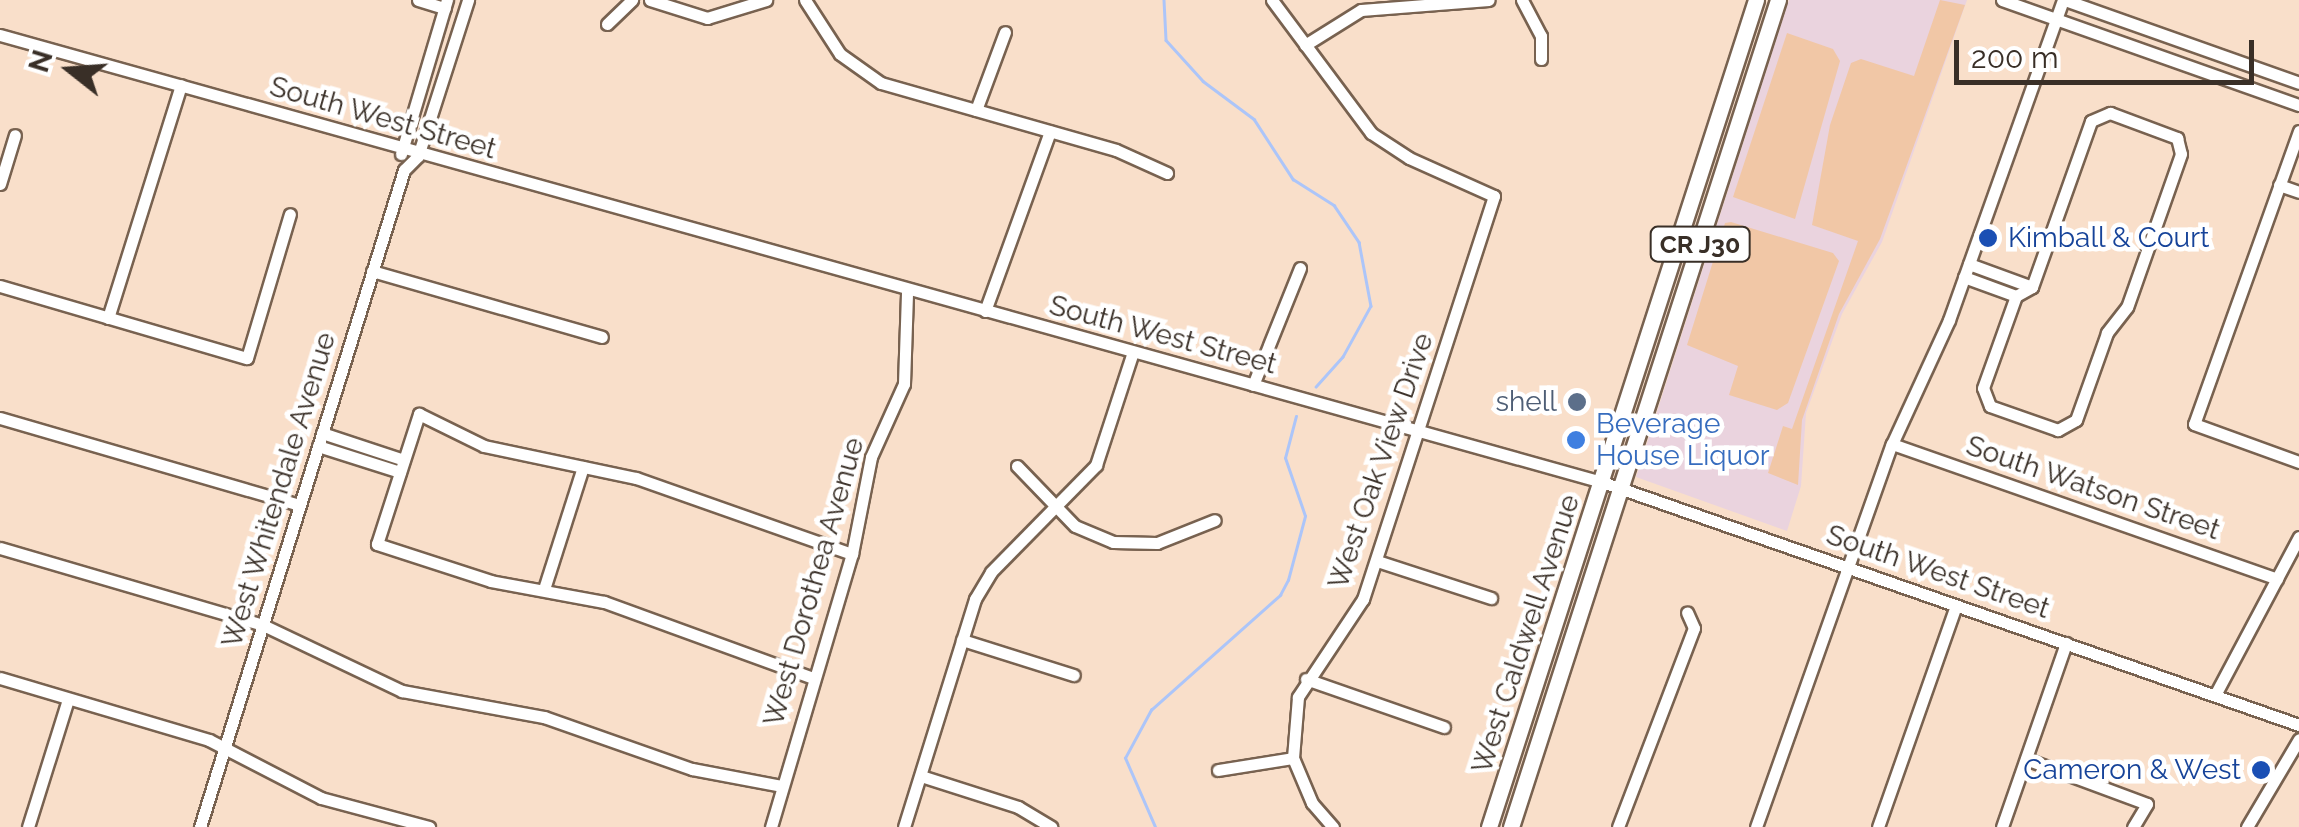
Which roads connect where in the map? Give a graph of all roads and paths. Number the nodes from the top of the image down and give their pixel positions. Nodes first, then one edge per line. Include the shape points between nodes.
1 (418, 0) edge
2 (468, 0) edge
3 (632, 0) edge
4 (650, 0) edge
5 (766, 0) edge
6 (805, 0) edge
7 (1272, 0) edge
8 (1489, 0) edge
9 (1522, 0) edge
10 (1756, 0) edge
11 (1778, 0) edge
12 (2002, 0) edge
13 (2064, 0) edge
14 (446, 4) edge
15 (2056, 19) junction
16 (607, 24) dead end
17 (1004, 32) dead end
18 (0, 35) edge
19 (1305, 45) junction
20 (1541, 58) dead end
21 (2299, 83) edge
22 (181, 84) junction
23 (1727, 93) junction
24 (2299, 105) edge
25 (976, 110) junction
26 (1050, 131) junction
27 (2299, 131) edge
28 (15, 135) dead end
29 (400, 150) junction
30 (418, 156) junction
31 (405, 167) junction
32 (1168, 173) dead end
33 (0, 184) edge
34 (2279, 185) junction
35 (2299, 192) edge
36 (1711, 210) junction
37 (290, 214) dead end
38 (1300, 268) dead end
39 (372, 271) junction
40 (1967, 271) junction
41 (0, 286) edge
42 (2032, 287) junction
43 (907, 292) junction
44 (2016, 296) junction
45 (984, 311) junction
46 (108, 318) junction
47 (602, 337) dead end
48 (1133, 352) junction
49 (1252, 385) junction
50 (0, 418) edge
51 (1419, 432) junction
52 (320, 440) junction
53 (1892, 444) junction
54 (2299, 462) edge
55 (402, 466) junction
56 (582, 466) junction
57 (1017, 466) dead end
58 (1602, 482) junction
59 (1621, 488) junction
60 (299, 505) junction
61 (1057, 508) junction
62 (1215, 520) dead end
63 (2299, 537) edge
64 (0, 548) edge
65 (852, 554) junction
66 (1377, 561) junction
67 (1848, 567) junction
68 (2277, 579) junction
69 (544, 588) junction
70 (1490, 598) dead end
71 (1956, 606) junction
72 (1687, 612) dead end
73 (263, 626) junction
74 (962, 640) junction
75 (2066, 643) junction
76 (1074, 675) dead end
77 (0, 678) edge
78 (813, 678) junction
79 (1306, 680) junction
80 (2215, 695) junction
81 (68, 699) junction
82 (2299, 724) edge
83 (1444, 726) dead end
84 (2299, 739) edge
85 (225, 746) junction
86 (1293, 758) junction
87 (2026, 759) junction
88 (1508, 768) junction
89 (1218, 770) dead end
90 (920, 776) junction
91 (782, 786) junction
92 (1325, 824) edge
93 (28, 827) edge
94 (200, 827) edge
95 (429, 827) edge
96 (771, 827) edge
97 (904, 827) edge
98 (1050, 827) edge
99 (1489, 827) edge
100 (1500, 827) edge
101 (1511, 827) edge
102 (1618, 827) edge
103 (1756, 827) edge
104 (1878, 827) edge
105 (2002, 827) edge
106 (2133, 827) edge
107 (2246, 827) edge

1 - 14 street
2 - 30 street
3 - 16 street
4 - 5 street via 707,18
6 - 25 street via 830,43 865,73
7 - 19 street
8 - 19 street via 1361,10
9 - 20 street via 1540,36
10 - 23 main road, West Caldwell Avenue / CR J30
11 - 36 main road, West Caldwell Avenue / CR J30
12 - 15 street
13 - 15 street
13 - 21 street
14 - 29 street
15 - 24 street
15 - 40 street
17 - 25 street
18 - 22 street, South West Street
19 - 51 street, West Oak View Drive via 1371,133 1494,196
22 - 29 street, South West Street
22 - 46 street
23 - 36 main road via 1729,118 1706,193
23 - 58 main road, West Caldwell Avenue / CR J30
25 - 26 street
26 - 32 street
26 - 45 street
27 - 34 street
28 - 33 street
29 - 30 street, South West Street
29 - 31 street
30 - 31 street
30 - 43 street, South West Street
31 - 39 street, West Whitendale Avenue
34 - 35 street
34 - 54 street via 2194,424
36 - 59 main road, West Caldwell Avenue / CR J30
37 - 46 street via 247,358
38 - 49 street
39 - 47 street
39 - 52 street, West Whitendale Avenue
40 - 42 street
40 - 44 street
40 - 53 street
41 - 46 street
42 - 44 street
42 - 44 street via 2095,116 2110,113 2177,138 2182,154 2128,304 2108,331 2068,430 1983,400
43 - 45 street, South West Street
43 - 65 street, West Dorothea Avenue via 904,384 871,457
45 - 48 street, South West Street
48 - 49 street, South West Street
48 - 61 street via 1106,447
49 - 51 street, South West Street
50 - 60 street
51 - 58 street, South West Street
51 - 66 street, West Oak View Drive
52 - 55 street
52 - 60 street, West Whitendale Avenue
53 - 67 street
53 - 68 street, South Watson Street
55 - 56 street via 419,414 499,451
55 - 69 street via 377,544 491,580
56 - 65 street via 688,494
56 - 69 street
57 - 61 street
58 - 59 street, South West Street
58 - 88 main road, West Caldwell Avenue / CR J30
59 - 67 street, South West Street
59 - 101 main road, West Caldwell Avenue / CR J30
60 - 73 street, West Whitendale Avenue
61 - 62 street via 1094,536 1130,544 1157,542
61 - 74 street via 992,572
63 - 68 street
64 - 73 street
65 - 78 street, West Dorothea Avenue
66 - 70 street
66 - 79 street, West Oak View Drive via 1348,625
67 - 71 street, South West Street
67 - 103 street
68 - 80 street
69 - 78 street via 659,620
71 - 75 street, South West Street
71 - 104 street
72 - 102 street via 1694,628
73 - 85 street, West Whitendale Avenue
73 - 91 street via 402,692 544,717 692,769
74 - 76 street
74 - 90 street
75 - 80 street, South West Street
75 - 87 street
77 - 81 street
78 - 91 street, West Dorothea Avenue
79 - 83 street
79 - 86 street, West Oak View Drive via 1294,716
80 - 82 street, South West Street
81 - 85 street
81 - 93 street
84 - 107 street
85 - 94 street, West Whitendale Avenue
85 - 95 street via 321,798
86 - 89 street
86 - 92 street, West Oak View Drive
87 - 105 street
87 - 106 street via 2147,804
88 - 99 main road, West Caldwell Avenue / CR J30
88 - 100 main road
90 - 97 street
90 - 98 street via 1018,807
91 - 96 street, West Dorothea Avenue

